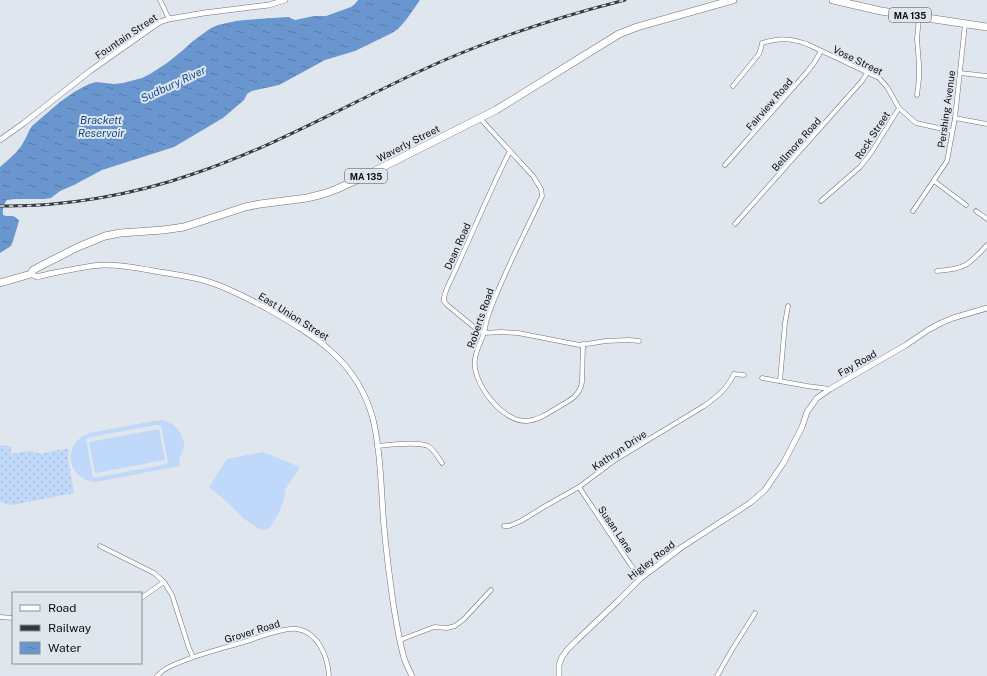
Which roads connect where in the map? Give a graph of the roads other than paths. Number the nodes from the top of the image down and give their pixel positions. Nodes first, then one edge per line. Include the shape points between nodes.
1 (160, 0) edge
2 (285, 0) edge
3 (733, 0) edge
4 (833, 0) edge
5 (919, 17) junction
6 (170, 19) junction
7 (965, 24) junction
8 (987, 27) edge
9 (821, 51) junction
10 (867, 73) junction
11 (960, 73) junction
12 (987, 76) edge
13 (732, 86) dead end
14 (917, 95) dead end
15 (899, 108) junction
16 (480, 118) junction
17 (955, 118) junction
18 (987, 124) edge
19 (952, 131) junction
20 (0, 140) edge
21 (510, 151) junction
22 (725, 165) dead end
23 (934, 181) junction
24 (822, 201) dead end
25 (966, 205) dead end
26 (913, 211) dead end
27 (976, 211) dead end
28 (987, 219) edge
29 (735, 224) dead end
30 (987, 245) edge
31 (937, 271) dead end
32 (31, 274) junction
33 (0, 283) edge
34 (788, 306) dead end
35 (987, 308) edge
36 (484, 333) junction
37 (639, 341) dead end
38 (583, 344) junction
39 (744, 375) dead end
40 (762, 378) dead end
41 (780, 381) junction
42 (830, 389) junction
43 (377, 446) junction
44 (442, 463) dead end
45 (775, 477) joint
46 (579, 487) junction
47 (504, 526) dead end
48 (100, 546) dead end
49 (641, 578) junction
50 (164, 582) junction
51 (491, 590) dead end
52 (142, 597) edge
53 (755, 613) dead end
54 (0, 616) edge
55 (12, 618) edge
56 (400, 640) junction
57 (193, 657) junction
58 (157, 676) edge
59 (328, 676) edge
60 (412, 676) edge
61 (559, 676) edge
62 (717, 676) edge

1 - 6 street
2 - 6 street, Fountain Street via 269,5
3 - 16 main road, Waverly Street / MA 135 via 625,31
4 - 5 main road, MA 135
5 - 7 main road, MA 135
5 - 14 street
6 - 20 street, Fountain Street via 160,22 90,71
7 - 8 main road, MA 135
7 - 11 street, Pershing Avenue
9 - 10 street, Vose Street
9 - 13 street, Vose Street via 794,40 778,39 762,43 758,54
9 - 22 street, Fairview Road via 807,72
10 - 15 street, Vose Street via 885,84
10 - 29 street, Bellmore Road
11 - 12 street
11 - 17 street, Pershing Avenue
15 - 19 street, Vose Street via 916,123
15 - 24 street, Rock Street via 860,167
16 - 21 street, Roberts Road
16 - 32 main road, Waverly Street / MA 135 via 323,194 244,207 184,227 105,236 69,251 33,270
17 - 18 street
17 - 19 street, Pershing Avenue
19 - 23 street, Pershing Avenue via 947,161
21 - 36 street, Roberts Road via 539,184 542,196 499,288
21 - 36 street, Dean Road via 444,297 447,305
23 - 25 street
23 - 26 street, Pershing Avenue
27 - 28 street
30 - 31 street via 963,266
32 - 33 main road, MA 135
32 - 43 street, East Union Street via 37,277 106,264 206,281 230,289 313,336 344,364 365,397
34 - 41 street
35 - 42 street, Fay Road via 941,323
36 - 38 street via 518,333 569,344
36 - 38 street, Roberts Road via 475,359 475,371 480,383 494,404 504,413 526,421 534,420 564,404 581,389
37 - 38 street
39 - 46 street, Kathryn Drive via 734,374 729,385 717,397 615,460
40 - 41 street
41 - 42 street
42 - 45 street, Fay Road via 817,398 807,412 795,443
43 - 44 street via 423,444 432,450
43 - 56 street, East Union Street via 385,542
45 - 49 street, Higley Road via 750,503 682,547
46 - 47 street, Kathryn Drive via 521,521
46 - 49 street, Susan Lane
48 - 50 street via 154,573
49 - 61 street, Higley Road via 567,650 559,665
50 - 52 street
50 - 57 street via 172,595
51 - 56 street via 456,626 434,627
53 - 62 street
54 - 55 street
56 - 60 street, East Union Street via 404,659
57 - 58 street, Grover Road via 169,667
57 - 59 street, Grover Road via 282,630 297,628 312,636 323,649

